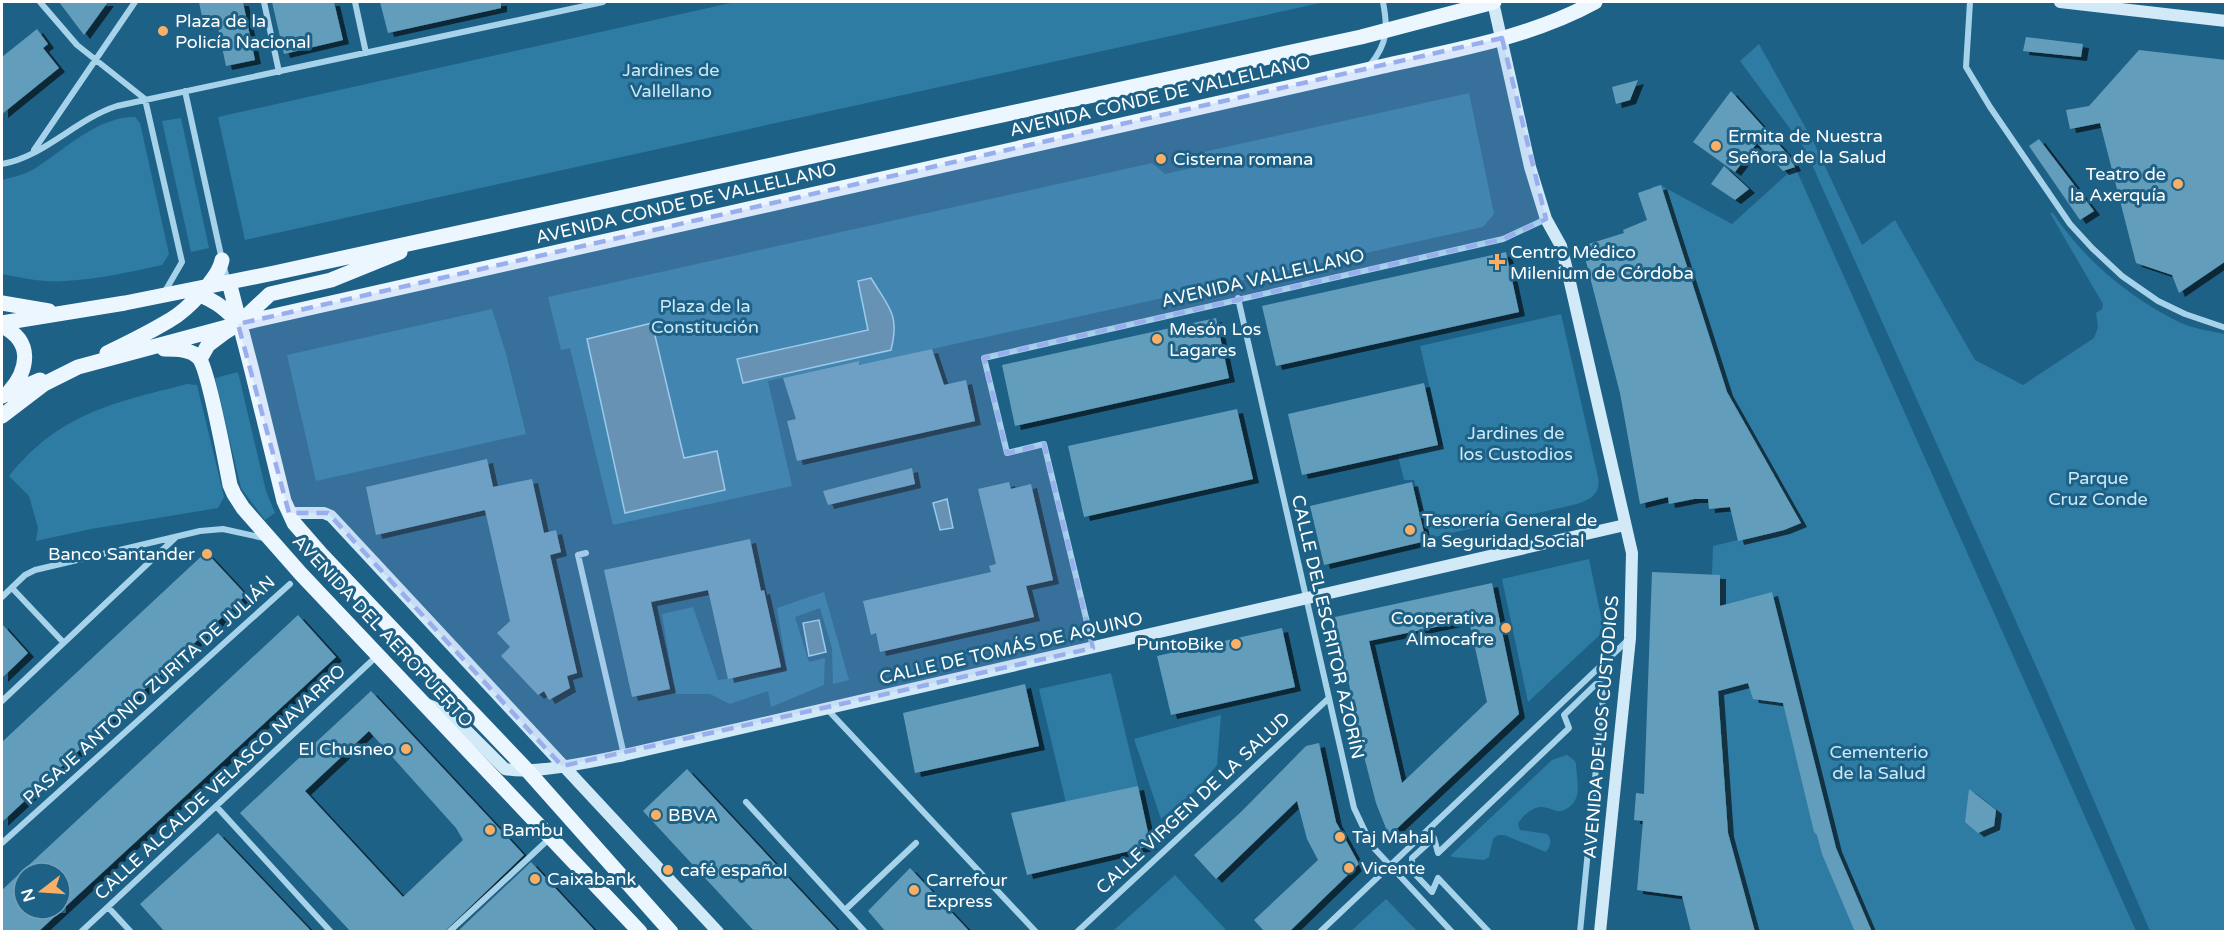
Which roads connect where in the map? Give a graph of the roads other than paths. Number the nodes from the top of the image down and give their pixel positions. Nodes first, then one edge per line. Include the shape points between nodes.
1 (40, 2) edge
2 (135, 2) edge
3 (264, 2) edge
4 (355, 2) edge
5 (603, 2) edge
6 (1383, 2) edge
7 (1493, 2) edge
8 (1595, 2) edge
9 (1970, 2) edge
10 (2060, 2) edge
11 (2226, 21) edge
12 (1388, 28) junction
13 (1502, 38) junction
14 (366, 53) junction
15 (94, 59) junction
16 (1366, 70) junction
17 (279, 72) junction
18 (185, 91) junction
19 (145, 99) junction
20 (32, 153) junction
21 (2, 165) edge
22 (1546, 219) junction
23 (445, 235) junction
24 (222, 260) junction
25 (228, 282) junction
26 (197, 291) junction
27 (162, 296) junction
28 (1238, 298) junction
29 (2, 303) edge
30 (88, 309) junction
31 (2, 324) edge
32 (238, 324) junction
33 (2226, 328) edge
34 (149, 349) junction
35 (200, 359) junction
36 (78, 367) junction
37 (6, 393) edge
38 (2, 405) edge
39 (2, 416) edge
40 (289, 513) junction
41 (1625, 525) junction
42 (176, 538) junction
43 (271, 540) junction
44 (586, 553) dead end
45 (290, 584) dead end
46 (12, 588) junction
47 (2, 597) edge
48 (1306, 598) junction
49 (1630, 638) junction
50 (63, 642) junction
51 (1093, 648) junction
52 (379, 655) junction
53 (1329, 698) junction
54 (2, 701) edge
55 (426, 705) junction
56 (827, 709) junction
57 (624, 755) junction
58 (562, 766) junction
59 (527, 770) junction
60 (746, 802) dead end
61 (216, 807) junction
62 (550, 838) junction
63 (2, 843) edge
64 (915, 843) dead end
65 (1389, 866) junction
66 (108, 907) junction
67 (845, 910) junction
68 (665, 928) edge
69 (81, 932) edge
70 (131, 932) edge
71 (331, 932) edge
72 (449, 932) edge
73 (640, 932) edge
74 (718, 932) edge
75 (865, 932) edge
76 (1035, 932) edge
77 (1077, 932) edge
78 (1320, 932) edge
79 (1452, 932) edge
80 (1489, 932) edge
81 (1580, 932) edge
82 (1600, 932) edge

1 - 15 street via 76,45
2 - 15 street
3 - 17 street
4 - 14 street
5 - 14 street
6 - 12 street
7 - 12 main road, AVENIDA CONDE DE VALLELLANO
7 - 13 street, AVENIDA CONDE DE VALLELLANO
8 - 13 main road via 1573,14
9 - 33 street via 1966,67 2070,224 2122,276 2158,301
10 - 11 street
12 - 16 street via 1378,56
12 - 23 main road, AVENIDA CONDE DE VALLELLANO via 1353,39
13 - 16 main road, AVENIDA CONDE DE VALLELLANO
13 - 22 street, AVENIDA DE LOS CUSTODIOS via 1530,167
14 - 17 street
15 - 19 street
15 - 20 street
16 - 32 main road, AVENIDA CONDE DE VALLELLANO
17 - 18 street
18 - 19 street
18 - 24 street
19 - 20 street via 99,112
19 - 27 street via 182,262
20 - 21 street
22 - 28 street, AVENIDA VALLELLANO via 1503,239
22 - 41 street, AVENIDA DE LOS CUSTODIOS via 1561,246
23 - 25 main road, AVENIDA CONDE DE VALLELLANO
23 - 32 main road, AVENIDA CONDE DE VALLELLANO via 331,280 270,294
24 - 25 street
24 - 26 main road
25 - 26 main road, AVENIDA CONDE DE VALLELLANO
25 - 32 main road, AVENIDA DEL AEROPUERTO
26 - 27 main road, AVENIDA CONDE DE VALLELLANO
26 - 32 main road via 228,311
26 - 36 main road via 172,320
27 - 30 main road, AVENIDA CONDE DE VALLELLANO
28 - 48 street, CALLE DEL ESCRITOR AZORÍN
28 - 51 street, AVENIDA VALLELLANO via 984,358 1007,453 1044,444
29 - 30 main road via 49,311
30 - 31 main road
31 - 37 main road via 18,338 24,353 21,378
32 - 34 main road
32 - 35 main road via 208,345
32 - 40 main road, AVENIDA DEL AEROPUERTO
34 - 35 main road via 189,351
34 - 36 main road
35 - 43 main road, AVENIDA DEL AEROPUERTO via 232,490
36 - 37 main road
36 - 39 main road via 44,384
37 - 38 main road
40 - 58 street, AVENIDA DEL AEROPUERTO via 328,514
40 - 59 main road, AVENIDA DEL AEROPUERTO via 321,554
41 - 48 street, CALLE DE TOMÁS DE AQUINO
41 - 49 street, AVENIDA DE LOS CUSTODIOS via 1632,553
42 - 43 street via 223,529
42 - 46 street via 35,570
42 - 50 street
43 - 52 main road, AVENIDA DEL AEROPUERTO
44 - 57 street via 578,555
45 - 63 street, PASAJE ANTONIO ZURITA DE JULIÁN
46 - 47 street
46 - 50 street
48 - 51 street, CALLE DE TOMÁS DE AQUINO
48 - 53 street, CALLE DEL ESCRITOR AZORÍN
49 - 65 street
49 - 82 street, AVENIDA DE LOS CUSTODIOS
50 - 54 street
51 - 56 street, CALLE DE TOMÁS DE AQUINO
52 - 55 main road, AVENIDA DEL AEROPUERTO
52 - 61 street, CALLE ALCALDE VELASCO NAVARRO
53 - 65 street, CALLE DEL ESCRITOR AZORÍN via 1354,808 1372,846
53 - 77 street, CALLE VIRGEN DE LA SALUD
55 - 59 street, CALLE DE TOMÁS DE AQUINO via 449,713 501,767
55 - 62 main road, AVENIDA DEL AEROPUERTO
56 - 57 street, CALLE DE TOMÁS DE AQUINO
56 - 76 street
57 - 58 street, CALLE DE TOMÁS DE AQUINO
58 - 59 street, CALLE DE TOMÁS DE AQUINO
58 - 74 street, AVENIDA DEL AEROPUERTO
59 - 68 main road, AVENIDA DEL AEROPUERTO
60 - 67 street
61 - 66 street, CALLE ALCALDE VELASCO NAVARRO
61 - 71 street
62 - 72 street
62 - 73 main road, AVENIDA DEL AEROPUERTO
64 - 67 street
65 - 78 street
65 - 79 street, CALLE DEL ESCRITOR AZORÍN
66 - 69 street, CALLE ALCALDE VELASCO NAVARRO
66 - 70 street
67 - 75 street
80 - 81 street via 1438,878 1432,892 1412,871 1412,858 1434,838 1438,853 1569,728 1564,715 1596,684 1601,684 1604,687

